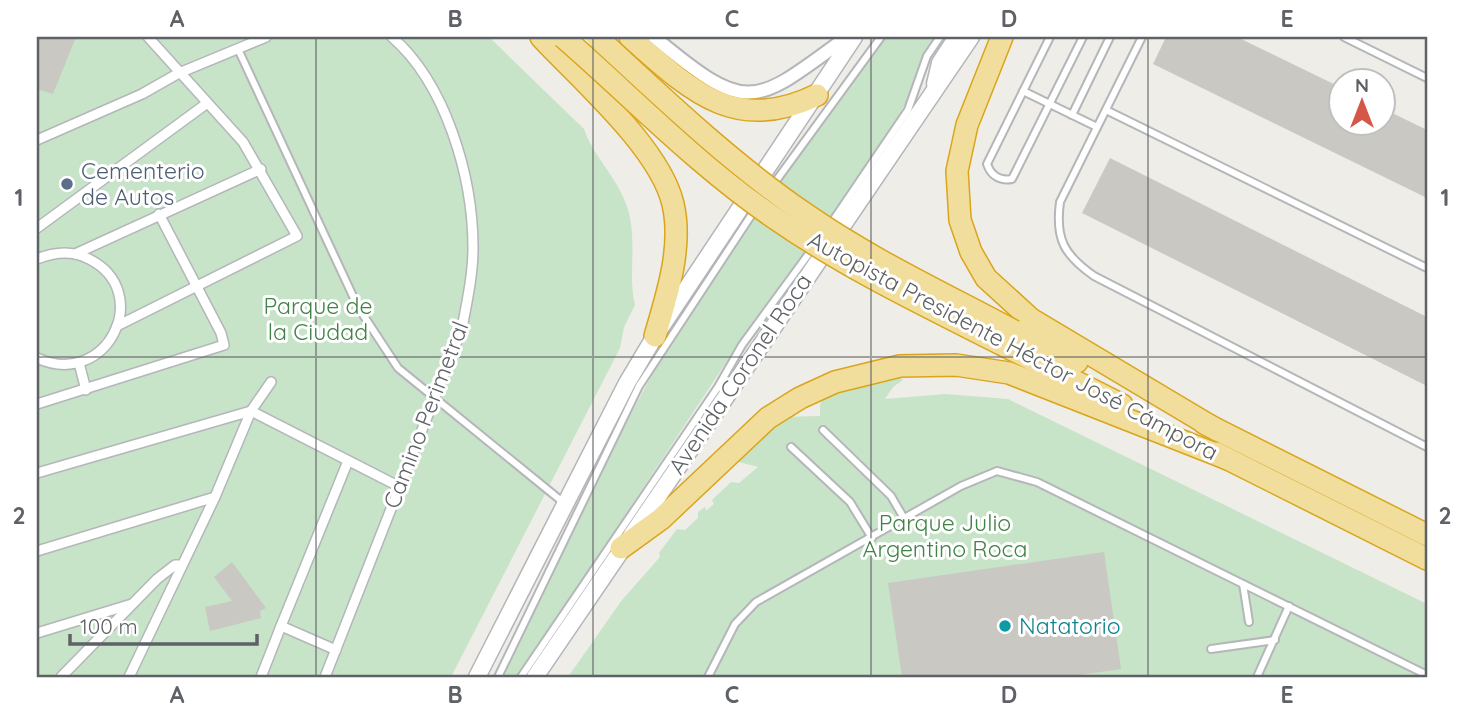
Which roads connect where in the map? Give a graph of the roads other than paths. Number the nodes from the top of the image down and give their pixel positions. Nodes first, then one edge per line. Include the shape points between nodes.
1 (148, 37) edge
2 (267, 37) edge
3 (392, 37) edge
4 (541, 37) edge
5 (563, 37) edge
6 (597, 37) edge
7 (630, 37) edge
8 (654, 37) edge
9 (847, 37) edge
10 (854, 37) edge
11 (881, 37) edge
12 (940, 37) edge
13 (957, 37) edge
14 (971, 37) edge
15 (1002, 37) edge
16 (1050, 37) edge
17 (1083, 37) edge
18 (1110, 37) edge
19 (1142, 37) edge
20 (1343, 37) edge
21 (238, 49) junction
22 (179, 73) junction
23 (1427, 78) edge
24 (935, 90) junction
25 (1023, 91) junction
26 (817, 95) junction
27 (206, 104) junction
28 (1050, 104) junction
29 (1106, 110) junction
30 (1072, 115) junction
31 (1097, 127) junction
32 (37, 139) edge
33 (261, 169) junction
34 (159, 214) junction
35 (37, 228) edge
36 (75, 254) junction
37 (37, 259) edge
38 (1427, 268) edge
39 (196, 287) junction
40 (117, 326) junction
41 (655, 336) junction
42 (1009, 339) junction
43 (37, 358) edge
44 (79, 363) junction
45 (271, 382) dead end
46 (86, 390) junction
47 (434, 400) junction
48 (37, 404) edge
49 (251, 411) junction
50 (823, 430) dead end
51 (1217, 430) junction
52 (791, 447) dead end
53 (1427, 447) edge
54 (1228, 459) junction
55 (348, 461) junction
56 (37, 473) edge
57 (400, 487) junction
58 (215, 498) junction
59 (565, 504) junction
60 (905, 520) junction
61 (1427, 535) edge
62 (872, 538) junction
63 (621, 548) junction
64 (37, 551) edge
65 (1427, 559) edge
66 (181, 565) junction
67 (1243, 584) junction
68 (517, 602) junction
69 (136, 603) junction
70 (1289, 606) junction
71 (1249, 622) dead end
72 (281, 626) junction
73 (37, 633) edge
74 (1275, 640) junction
75 (1210, 649) dead end
76 (336, 650) junction
77 (64, 674) edge
78 (1427, 675) edge
79 (78, 677) edge
80 (129, 677) edge
81 (261, 677) edge
82 (325, 677) edge
83 (477, 677) edge
84 (489, 677) edge
85 (498, 677) edge
86 (521, 677) edge
87 (535, 677) edge
88 (708, 677) edge
89 (1257, 677) edge

1 - 22 street
2 - 21 street
3 - 47 street, Camino Perimetral via 411,54 435,92 468,189 473,247 468,296 462,328
4 - 41 highway via 655,162 674,205 674,259
5 - 42 highway, Autopista Presidente Héctor José Cámpora, bridge via 772,217 851,267
6 - 42 highway, Autopista Presidente Héctor José Cámpora, bridge via 757,179
7 - 26 highway via 712,100 736,110 763,113
8 - 9 street via 715,83 747,94 780,86
10 - 26 main road
11 - 85 lane via 747,220 639,386
12 - 86 lane via 927,56 908,110 883,150 742,345
13 - 24 main road via 940,63
14 - 24 main road, Avenida Coronel Roca
15 - 51 highway via 967,125 957,171 960,220 971,252 986,278 1031,319
16 - 25 lane
17 - 28 lane
18 - 30 lane
19 - 29 lane
20 - 23 lane
21 - 22 street
21 - 47 lane via 358,307 398,368
22 - 27 street
22 - 32 street
24 - 63 main road, Avenida Coronel Roca
25 - 28 lane
25 - 28 lane via 986,164 989,172 1002,180 1012,179
26 - 41 main road
27 - 33 street via 243,142
27 - 35 street
28 - 30 lane
29 - 31 lane
29 - 38 lane
30 - 31 lane
31 - 53 lane via 1060,202 1057,224 1062,244 1075,263
33 - 34 street
33 - 39 street via 297,236
34 - 36 street
34 - 39 street
36 - 37 street
36 - 40 street via 100,265 112,279 120,305
39 - 40 street
39 - 46 street via 224,345
40 - 44 street via 105,347
41 - 59 main road
42 - 51 highway, Autopista Presidente Héctor José Cámpora
42 - 54 highway, Autopista Presidente Héctor José Cámpora
43 - 44 street via 55,365
44 - 46 street
45 - 49 street
46 - 48 street
47 - 57 street, Camino Perimetral
47 - 59 lane
49 - 55 street
49 - 56 street
49 - 58 street
50 - 60 lane via 891,496
51 - 61 highway, Autopista Presidente Héctor José Cámpora
52 - 62 lane via 850,502
54 - 63 highway via 1009,373 956,365 900,366 835,382 768,418 661,519
54 - 65 highway, Autopista Presidente Héctor José Cámpora
55 - 57 street
55 - 72 street
57 - 76 street, Camino Perimetral
58 - 64 street
58 - 66 street
59 - 68 main road
60 - 62 lane
60 - 67 lane via 979,476 997,471 1016,475
62 - 88 lane via 756,602 735,624
63 - 87 main road, Avenida Coronel Roca
66 - 69 street via 157,579
66 - 80 street
67 - 70 lane
67 - 71 lane
68 - 83 main road
68 - 84 main road
69 - 73 street
69 - 77 street
70 - 74 lane
70 - 78 lane
72 - 76 street
72 - 81 street
74 - 75 lane
74 - 89 lane
76 - 82 street, Camino Perimetral
77 - 79 street

